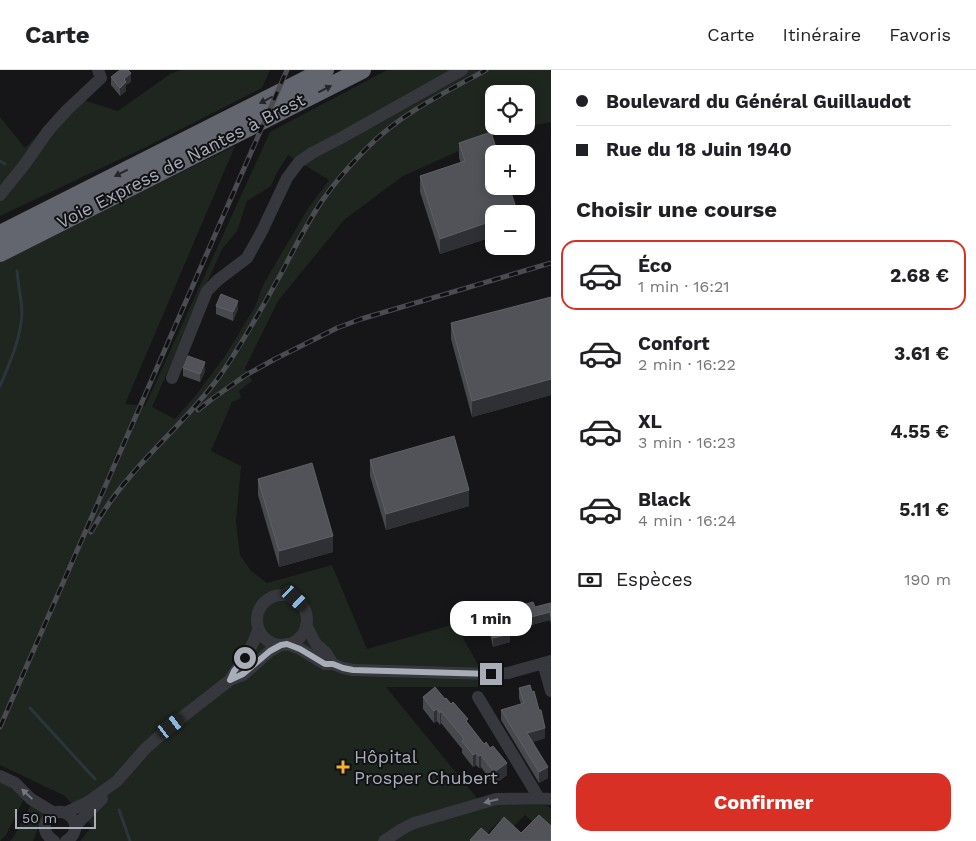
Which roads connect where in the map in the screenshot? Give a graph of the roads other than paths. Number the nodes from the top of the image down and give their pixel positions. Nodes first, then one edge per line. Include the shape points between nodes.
1 (98, 70) edge
2 (325, 70) edge
3 (362, 70) edge
4 (462, 70) edge
5 (0, 195) edge
6 (0, 234) edge
7 (0, 253) edge
8 (172, 378) dead end
9 (306, 625) junction
10 (258, 630) junction
11 (284, 644) junction
12 (547, 662) edge
13 (333, 664) junction
14 (230, 680) junction
15 (551, 690) edge
16 (478, 697) dead end
17 (0, 776) edge
18 (117, 780) junction
19 (545, 798) edge
20 (59, 813) junction
21 (75, 826) junction
22 (45, 830) junction
23 (38, 841) edge
24 (54, 841) edge
25 (66, 841) edge
26 (384, 841) edge

1 - 5 street via 102,78 67,110
2 -> 6 highway, Voie Express de Nantes à Brest
7 -> 3 highway, Voie Express de Nantes à Brest
4 - 8 street via 299,162 287,178 247,258 208,291
9 - 10 street via 306,613 295,598 285,594 274,595 259,609 256,619
9 - 11 street via 300,637
9 - 13 street via 316,644
10 - 11 street via 268,641
10 - 14 street via 248,653
11 - 13 street via 300,649 325,664
11 - 14 street
12 - 13 street via 508,673 491,674 353,670
12 - 15 street
14 - 18 street via 171,726
16 - 19 street
20 -> 17 street via 31,799 15,783
18 - 20 street via 88,802
18 - 21 street via 117,785
19 -> 26 street via 496,799 414,823
20 - 21 street via 72,818
20 - 22 street via 48,818
21 - 25 street via 73,835
22 - 23 street
22 - 24 street

